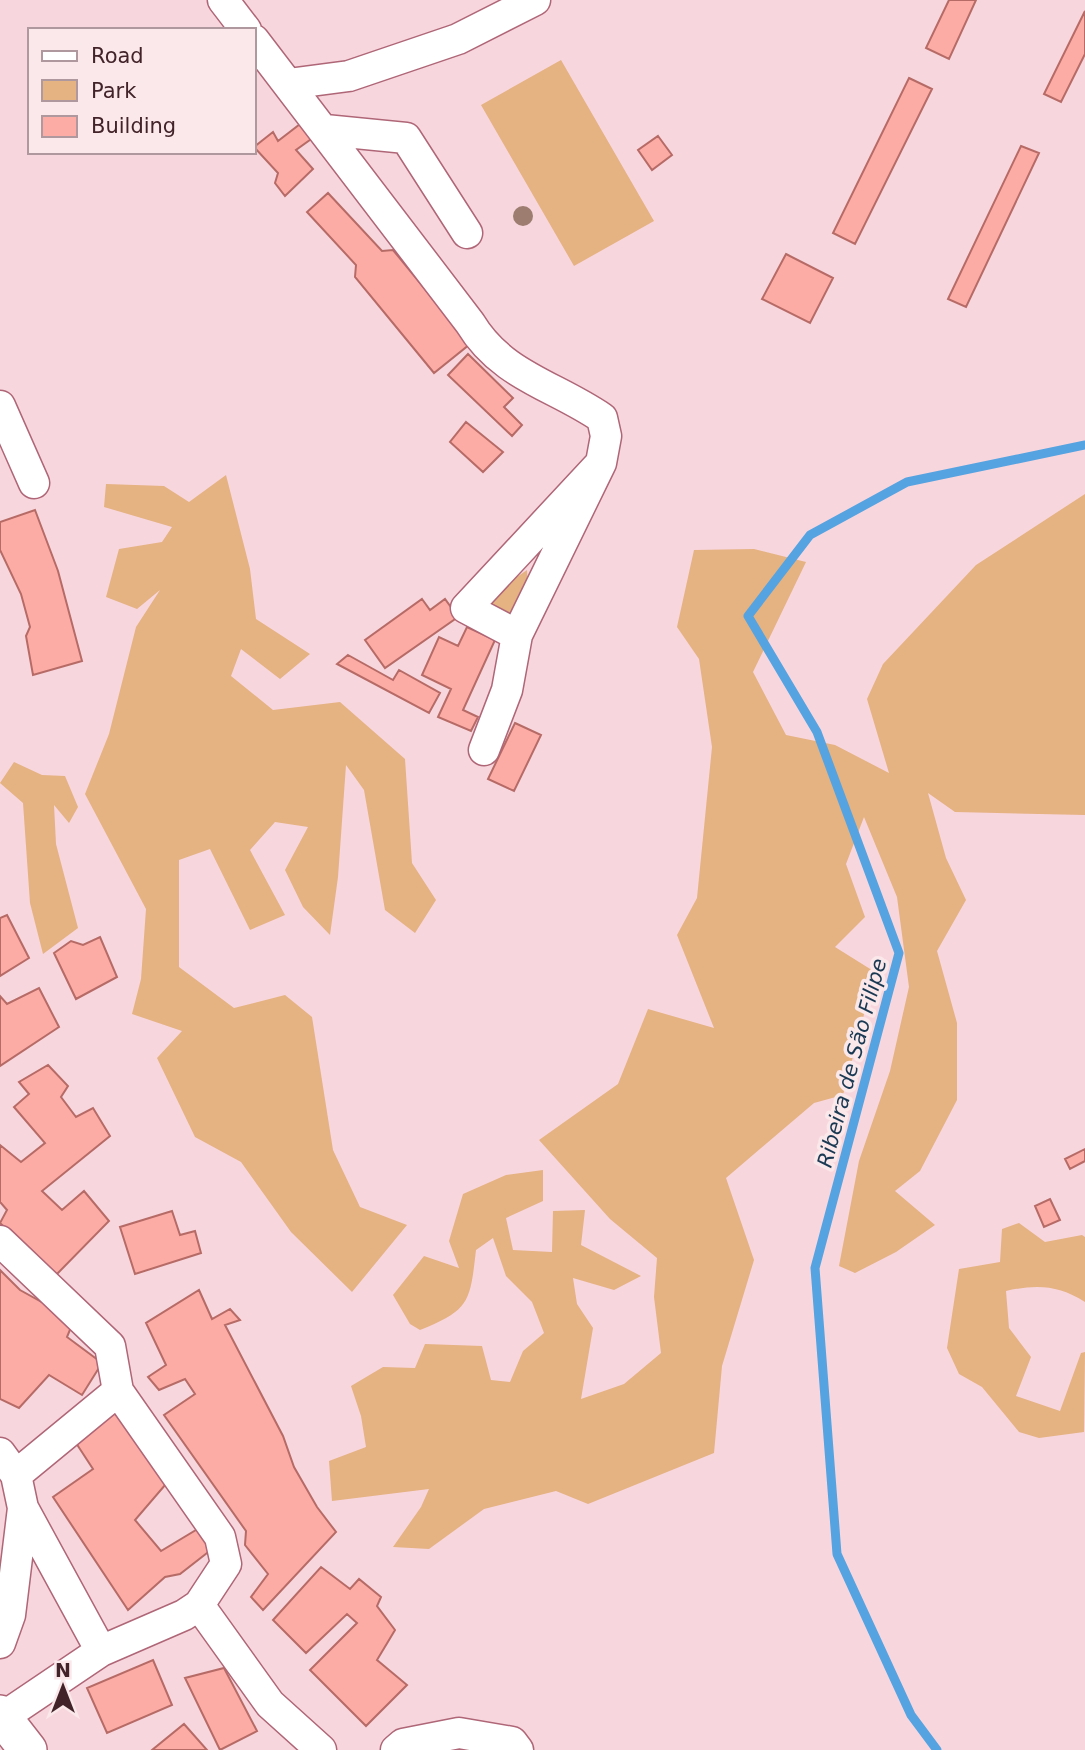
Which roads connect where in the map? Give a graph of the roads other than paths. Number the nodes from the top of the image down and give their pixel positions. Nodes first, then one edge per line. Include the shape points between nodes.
1 (223, 0) edge
2 (535, 0) edge
3 (244, 28) edge
4 (256, 43) edge
5 (288, 84) junction
6 (325, 130) junction
7 (467, 233) dead end
8 (0, 406) edge
9 (601, 463) junction
10 (34, 483) dead end
11 (517, 635) junction
12 (484, 750) dead end
13 (0, 1241) edge
14 (118, 1391) junction
15 (5, 1472) edge
16 (23, 1508) junction
17 (199, 1605) junction
18 (0, 1643) edge
19 (101, 1651) junction
20 (1, 1715) edge
21 (28, 1750) edge
22 (321, 1750) edge
23 (396, 1750) edge
24 (518, 1750) edge

1 - 3 street
2 - 5 street via 458,39 349,76
4 - 5 street
5 - 6 street
6 - 7 street via 406,138
6 - 9 street via 484,346 530,380 602,418 606,436
8 - 10 street
9 - 11 street
9 - 11 street via 466,608
11 - 12 street via 508,690
13 - 14 street via 110,1346
14 - 15 street
14 - 17 street via 220,1537 226,1564
15 - 16 street
16 - 18 street via 10,1615
16 - 19 street
17 - 19 street
17 - 22 street via 270,1704
19 - 20 street
20 - 21 main road
23 - 24 street via 403,1744 459,1733 512,1742

